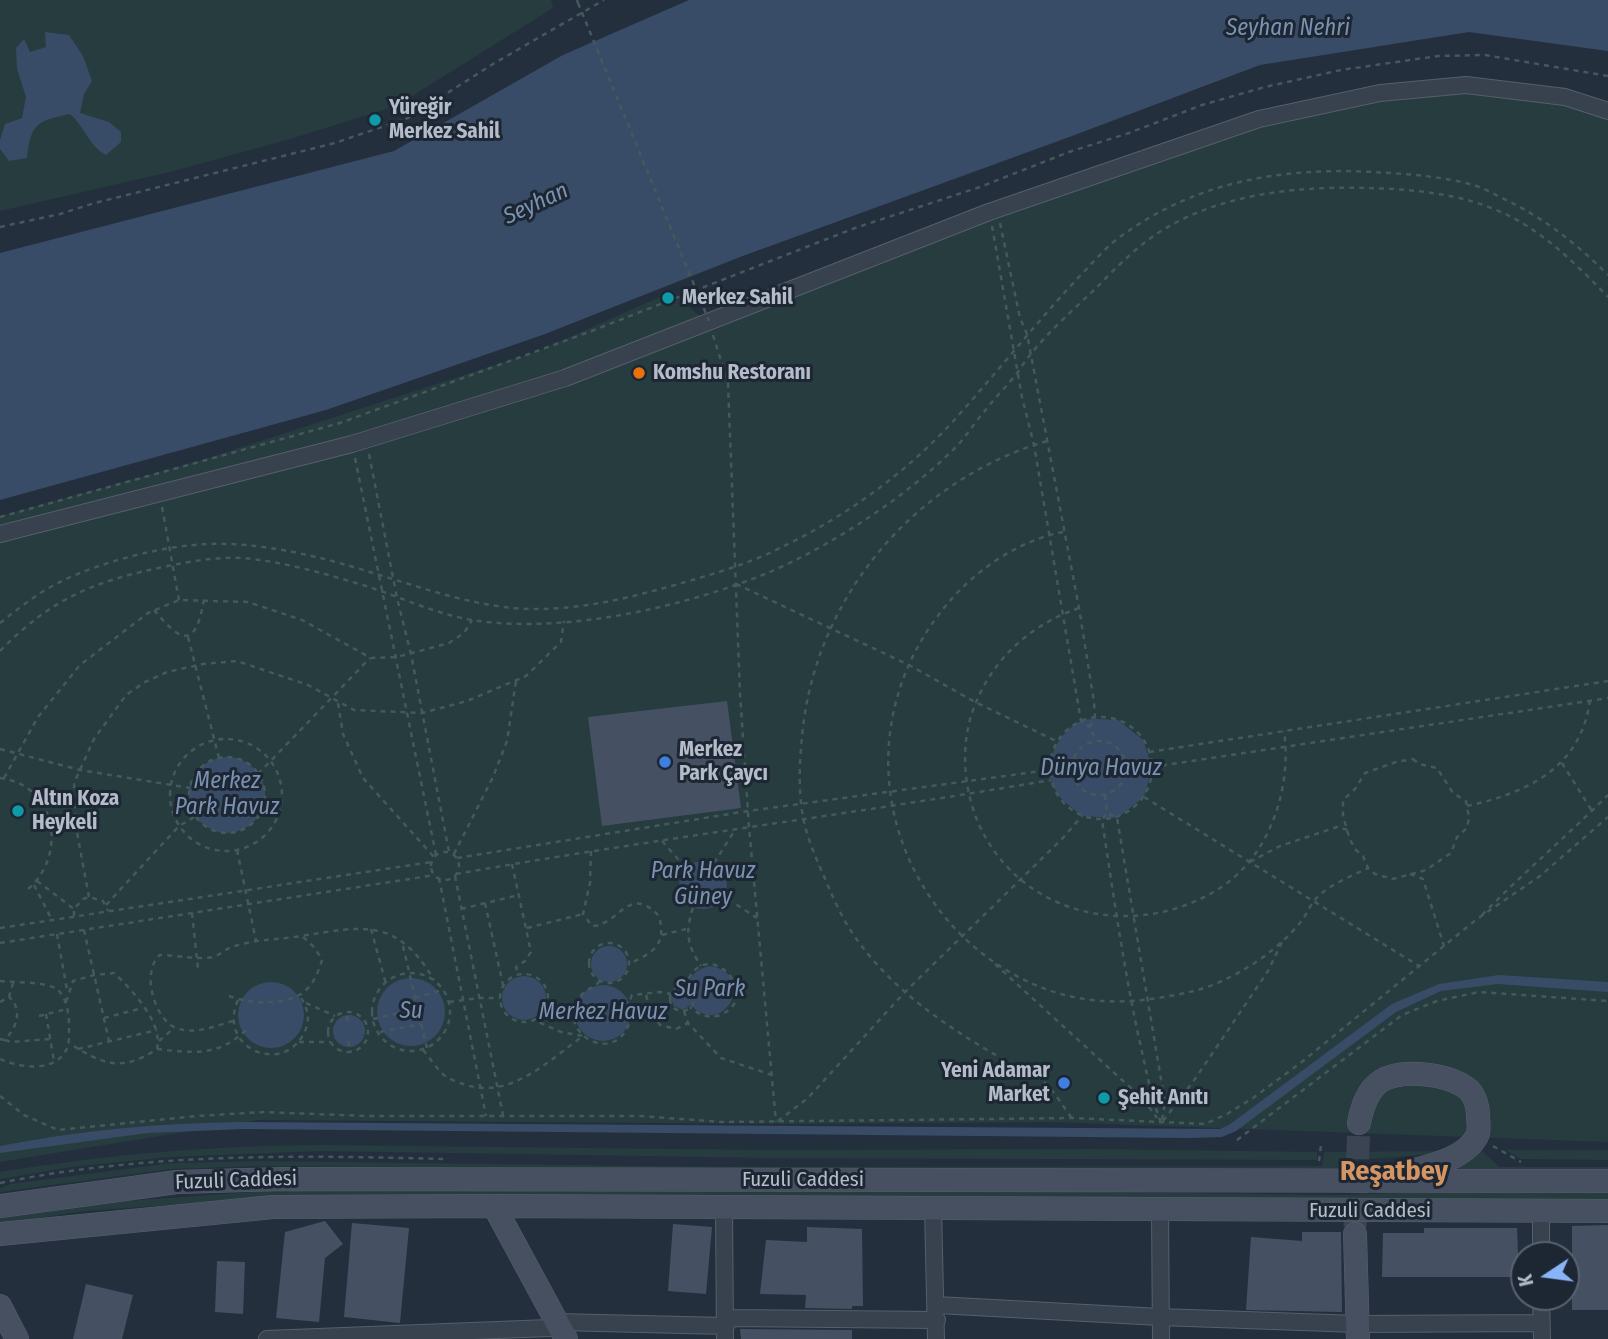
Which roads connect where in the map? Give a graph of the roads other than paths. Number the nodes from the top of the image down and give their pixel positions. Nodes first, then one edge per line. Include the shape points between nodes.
1 (1608, 111) edge
2 (0, 534) edge
3 (1359, 1123) tunnel mouth
4 (1375, 1179) junction
5 (1608, 1181) edge
6 (0, 1206) edge
7 (494, 1206) junction
8 (724, 1207) junction
9 (933, 1208) junction
10 (1160, 1211) junction
11 (1375, 1211) junction
12 (1541, 1212) junction
13 (1608, 1212) edge
14 (0, 1234) edge
15 (1355, 1234) tunnel mouth
16 (1541, 1241) edge
17 (0, 1306) edge
18 (1541, 1311) edge
19 (937, 1313) junction
20 (1160, 1317) junction
21 (1358, 1325) edge
22 (726, 1328) edge
23 (561, 1331) edge
24 (1542, 1331) edge
25 (17, 1339) edge
26 (267, 1339) edge
27 (936, 1339) edge
28 (1161, 1339) edge

1 - 2 street via 1565,97 1466,85 1380,93 1259,119 994,211 565,378 359,442
3 - 4 main road via 1363,1103 1380,1082 1414,1074 1454,1082 1470,1091 1478,1108 1478,1134 1453,1157
4 - 5 main road, Fuzuli Caddesi
4 - 6 main road, Fuzuli Caddesi via 283,1179 177,1182
7 - 8 main road, Fuzuli Caddesi
7 - 14 main road, Fuzuli Caddesi via 273,1207
7 - 23 main road
8 - 9 main road, Fuzuli Caddesi
8 - 22 street
9 - 10 main road, Fuzuli Caddesi
9 - 19 street
10 - 11 main road, Fuzuli Caddesi
10 - 20 street
11 - 12 main road, Fuzuli Caddesi
11 - 21 main road via 1362,1235 1364,1290
12 - 13 main road, Fuzuli Caddesi
12 - 16 street
15 - 21 main road
17 - 25 main road
18 - 24 street
19 - 20 street
19 - 22 street
19 - 27 street
20 - 21 street
20 - 28 street
21 - 24 street
22 - 23 street
23 - 26 street

